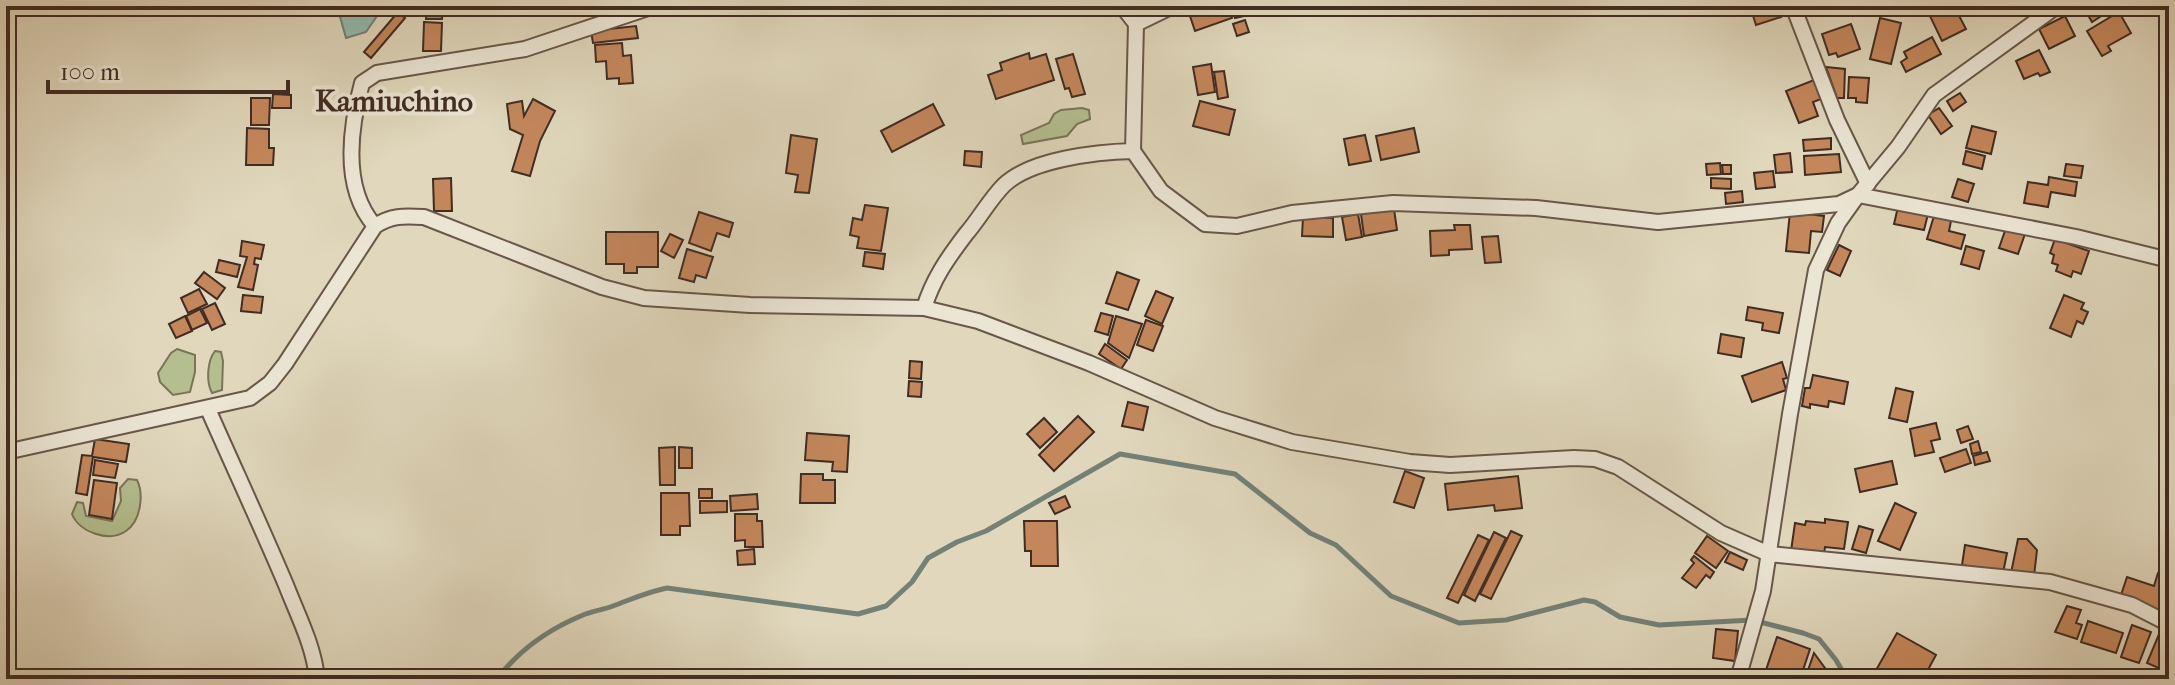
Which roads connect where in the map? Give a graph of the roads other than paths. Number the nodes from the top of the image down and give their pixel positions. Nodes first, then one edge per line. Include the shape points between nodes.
1 (654, 6) edge
2 (1122, 6) edge
3 (1173, 6) edge
4 (1793, 6) edge
5 (2057, 6) edge
6 (1136, 24) junction
7 (1133, 151) junction
8 (1863, 190) junction
9 (375, 226) junction
10 (2169, 260) edge
11 (924, 308) junction
12 (208, 409) junction
13 (6, 452) edge
14 (1769, 554) junction
15 (2169, 624) edge
16 (317, 679) edge
17 (1738, 679) edge

1 - 9 street via 525,49 377,73 362,83 353,116 353,182 361,207
2 - 6 street
3 - 6 street
4 - 8 street
5 - 8 street via 1934,95
6 - 7 street
7 - 8 street via 1161,191 1205,224 1216,226 1393,203 1536,208 1658,222 1839,204
7 - 11 street via 1053,163 1005,184 931,283
8 - 10 street
8 - 14 street via 1838,223 1816,270
9 - 11 street via 398,216 424,217 602,287 644,298
9 - 12 street via 270,383 250,398
11 - 14 street via 978,321 1215,418 1292,442 1450,465 1595,459 1618,467 1721,533
12 - 13 street
12 - 16 street via 251,499 315,659
14 - 15 street via 2050,582 2132,605
14 - 17 street

